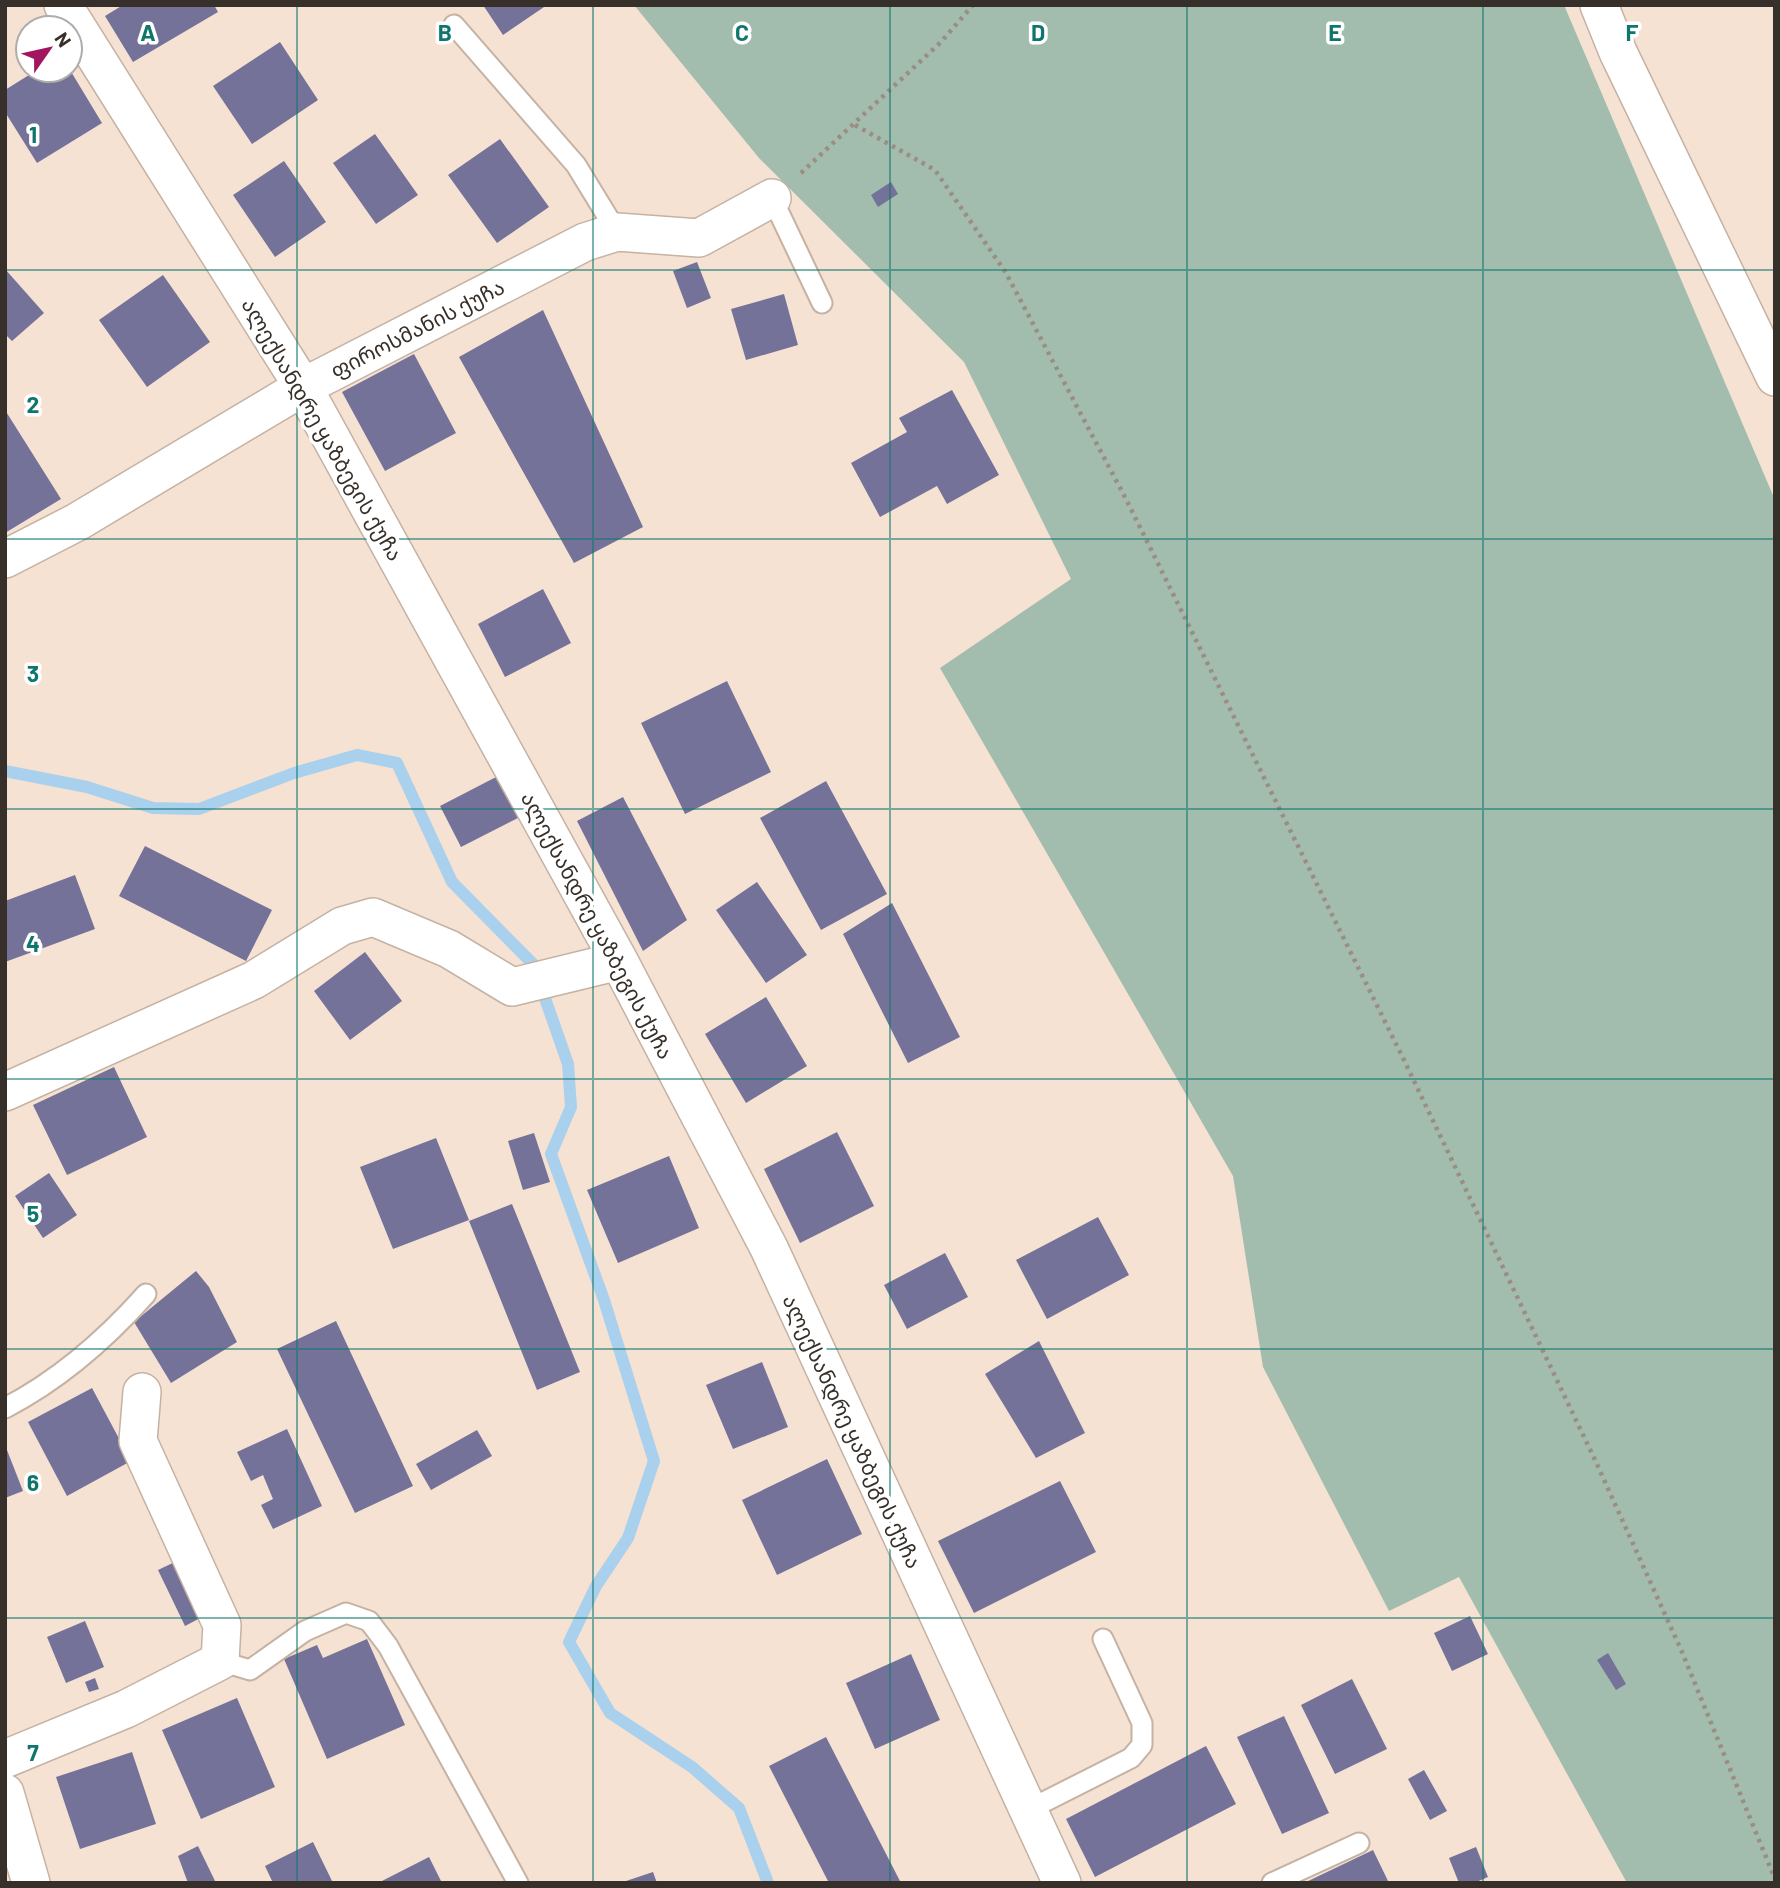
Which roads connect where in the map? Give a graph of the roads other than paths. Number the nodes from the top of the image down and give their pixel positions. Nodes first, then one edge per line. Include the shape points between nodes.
1 (63, 5) edge
2 (1599, 5) edge
3 (454, 25) dead end
4 (772, 198) joint
5 (617, 232) junction
6 (822, 303) dead end
7 (1775, 377) edge
8 (303, 387) junction
9 (5, 559) edge
10 (605, 965) junction
11 (5, 1092) edge
12 (146, 1294) dead end
13 (142, 1392) dead end
14 (5, 1408) edge
15 (1103, 1639) dead end
16 (220, 1661) junction
17 (5, 1759) edge
18 (5, 1793) edge
19 (1028, 1810) junction
20 (1359, 1843) dead end
21 (31, 1883) edge
22 (518, 1883) edge
23 (1062, 1883) edge
24 (1272, 1883) edge

1 - 8 street, ალექსანდრე ყაზბეგის ქუჩა
2 - 7 street
3 - 5 lane via 576,165
4 - 5 street, ფიროსმანის ქუჩა via 699,238
4 - 6 lane
5 - 8 street, ფიროსმანის ქუჩა via 585,242
8 - 9 street, ფიროსმანის ქუჩა via 77,522
8 - 10 street, ალექსანდრე ყაზბეგის ქუჩა
10 - 11 street via 512,987 449,949 373,917 342,926 254,980
10 - 19 street, ალექსანდრე ყაზბეგის ქუჩა via 769,1248
12 - 14 lane via 103,1339 37,1391
13 - 16 street via 138,1441 222,1625
15 - 19 lane via 1142,1723 1142,1745 1131,1758
16 - 17 street via 126,1709
16 - 22 lane via 250,1670 305,1631 346,1613 369,1620 388,1646
18 - 21 street
19 - 23 street, ალექსანდრე ყაზბეგის ქუჩა
20 - 24 lane

